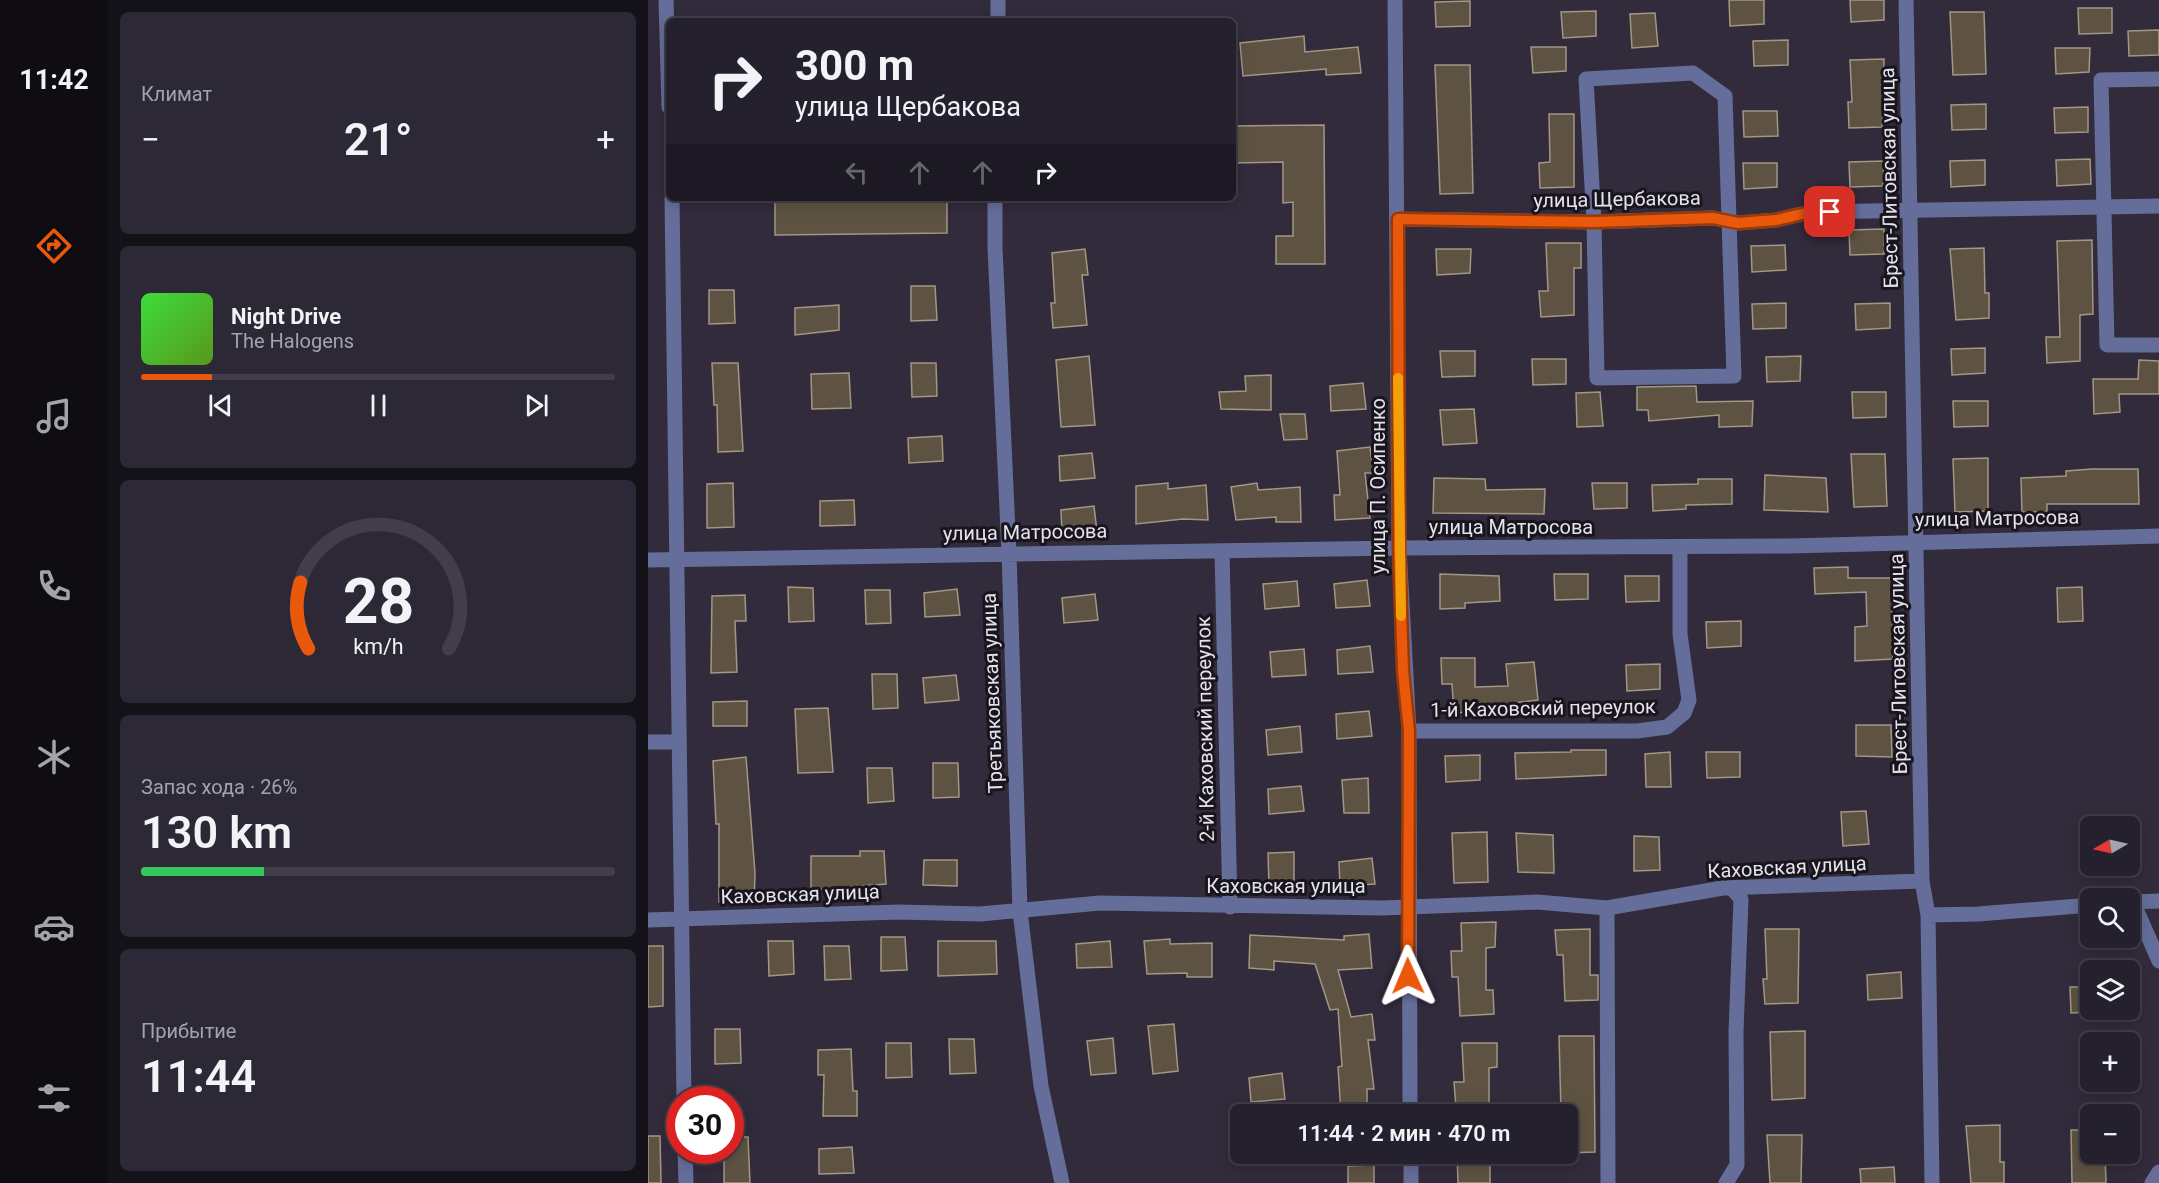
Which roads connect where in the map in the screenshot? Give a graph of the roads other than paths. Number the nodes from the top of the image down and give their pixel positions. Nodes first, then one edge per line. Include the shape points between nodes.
1 (666, 0) edge
2 (998, 0) edge
3 (1395, 0) edge
4 (1906, 0) edge
5 (667, 18) edge
6 (998, 18) edge
7 (2159, 79) edge
8 (672, 201) edge
9 (995, 201) edge
10 (2159, 206) edge
11 (2105, 208) junction
12 (1911, 212) junction
13 (1398, 219) junction
14 (1729, 221) junction
15 (1594, 222) junction
16 (2159, 345) edge
17 (2159, 536) edge
18 (1917, 540) junction
19 (1680, 547) junction
20 (1399, 548) junction
21 (1222, 551) junction
22 (1009, 553) junction
23 (675, 559) junction
24 (648, 560) edge
25 (1409, 731) junction
26 (648, 742) edge
27 (678, 742) junction
28 (1922, 881) junction
29 (1732, 888) junction
30 (2159, 901) edge
31 (2140, 902) edge
32 (1407, 906) junction
33 (2080, 906) edge
34 (1230, 907) junction
35 (1607, 908) junction
36 (1020, 911) junction
37 (1928, 915) junction
38 (648, 920) edge
39 (680, 920) junction
40 (2140, 921) edge
41 (2159, 961) edge
42 (684, 1086) edge
43 (1410, 1104) edge
44 (685, 1164) edge
45 (1411, 1164) edge
46 (2159, 1172) edge
47 (686, 1183) edge
48 (1062, 1183) edge
49 (1411, 1183) edge
50 (1608, 1183) edge
51 (1726, 1183) edge
52 (1932, 1183) edge
53 (2152, 1183) edge

1 - 5 street
2 - 6 street
3 - 13 street, улица П. Осипенко
4 - 12 street, Брест-Литовская улица
7 - 11 street via 2101,80
8 - 23 street
9 - 22 street, Третьяковская улица
10 - 11 street, улица Щербакова
11 - 12 street, улица Щербакова
11 - 16 street via 2107,345
12 - 14 street, улица Щербакова via 1810,212 1776,220
12 - 18 street, Брест-Литовская улица
13 - 15 street, улица Щербакова
13 - 20 street, улица П. Осипенко
14 - 15 street, улица Щербакова via 1713,218
14 - 15 street via 1725,96 1693,73 1586,79
14 - 15 street via 1734,376 1597,378
17 - 18 street, улица Матросова
18 - 19 street, улица Матросова
18 - 28 street, Брест-Литовская улица
19 - 20 street, улица Матросова
19 - 25 street, 1-й Каховский переулок via 1680,634 1689,700 1677,722 1668,727 1637,730
20 - 21 street, улица Матросова
20 - 25 street, улица П. Осипенко
21 - 22 street, улица Матросова
21 - 34 street, 2-й Каховский переулок
22 - 23 street, улица Матросова
22 - 36 street, Третьяковская улица
23 - 24 street, улица Матросова
23 - 27 street
25 - 32 street, улица П. Осипенко
26 - 27 street
27 - 39 street
28 - 29 street, Каховская улица
28 - 37 street, Брест-Литовская улица
29 - 35 street, Каховская улица
29 - 51 street via 1741,899 1737,1165
30 - 31 street
32 - 34 street, Каховская улица
32 - 35 street, Каховская улица via 1538,902
32 - 43 street, улица П. Осипенко
33 - 37 street
34 - 36 street, Каховская улица via 1100,903
35 - 50 street
36 - 39 street, Каховская улица
36 - 48 street, Третьяковская улица via 1041,1086
37 - 52 street, Брест-Литовская улица
38 - 39 street, Каховская улица
39 - 42 street
40 - 41 street
44 - 47 street
45 - 49 street
46 - 53 street

